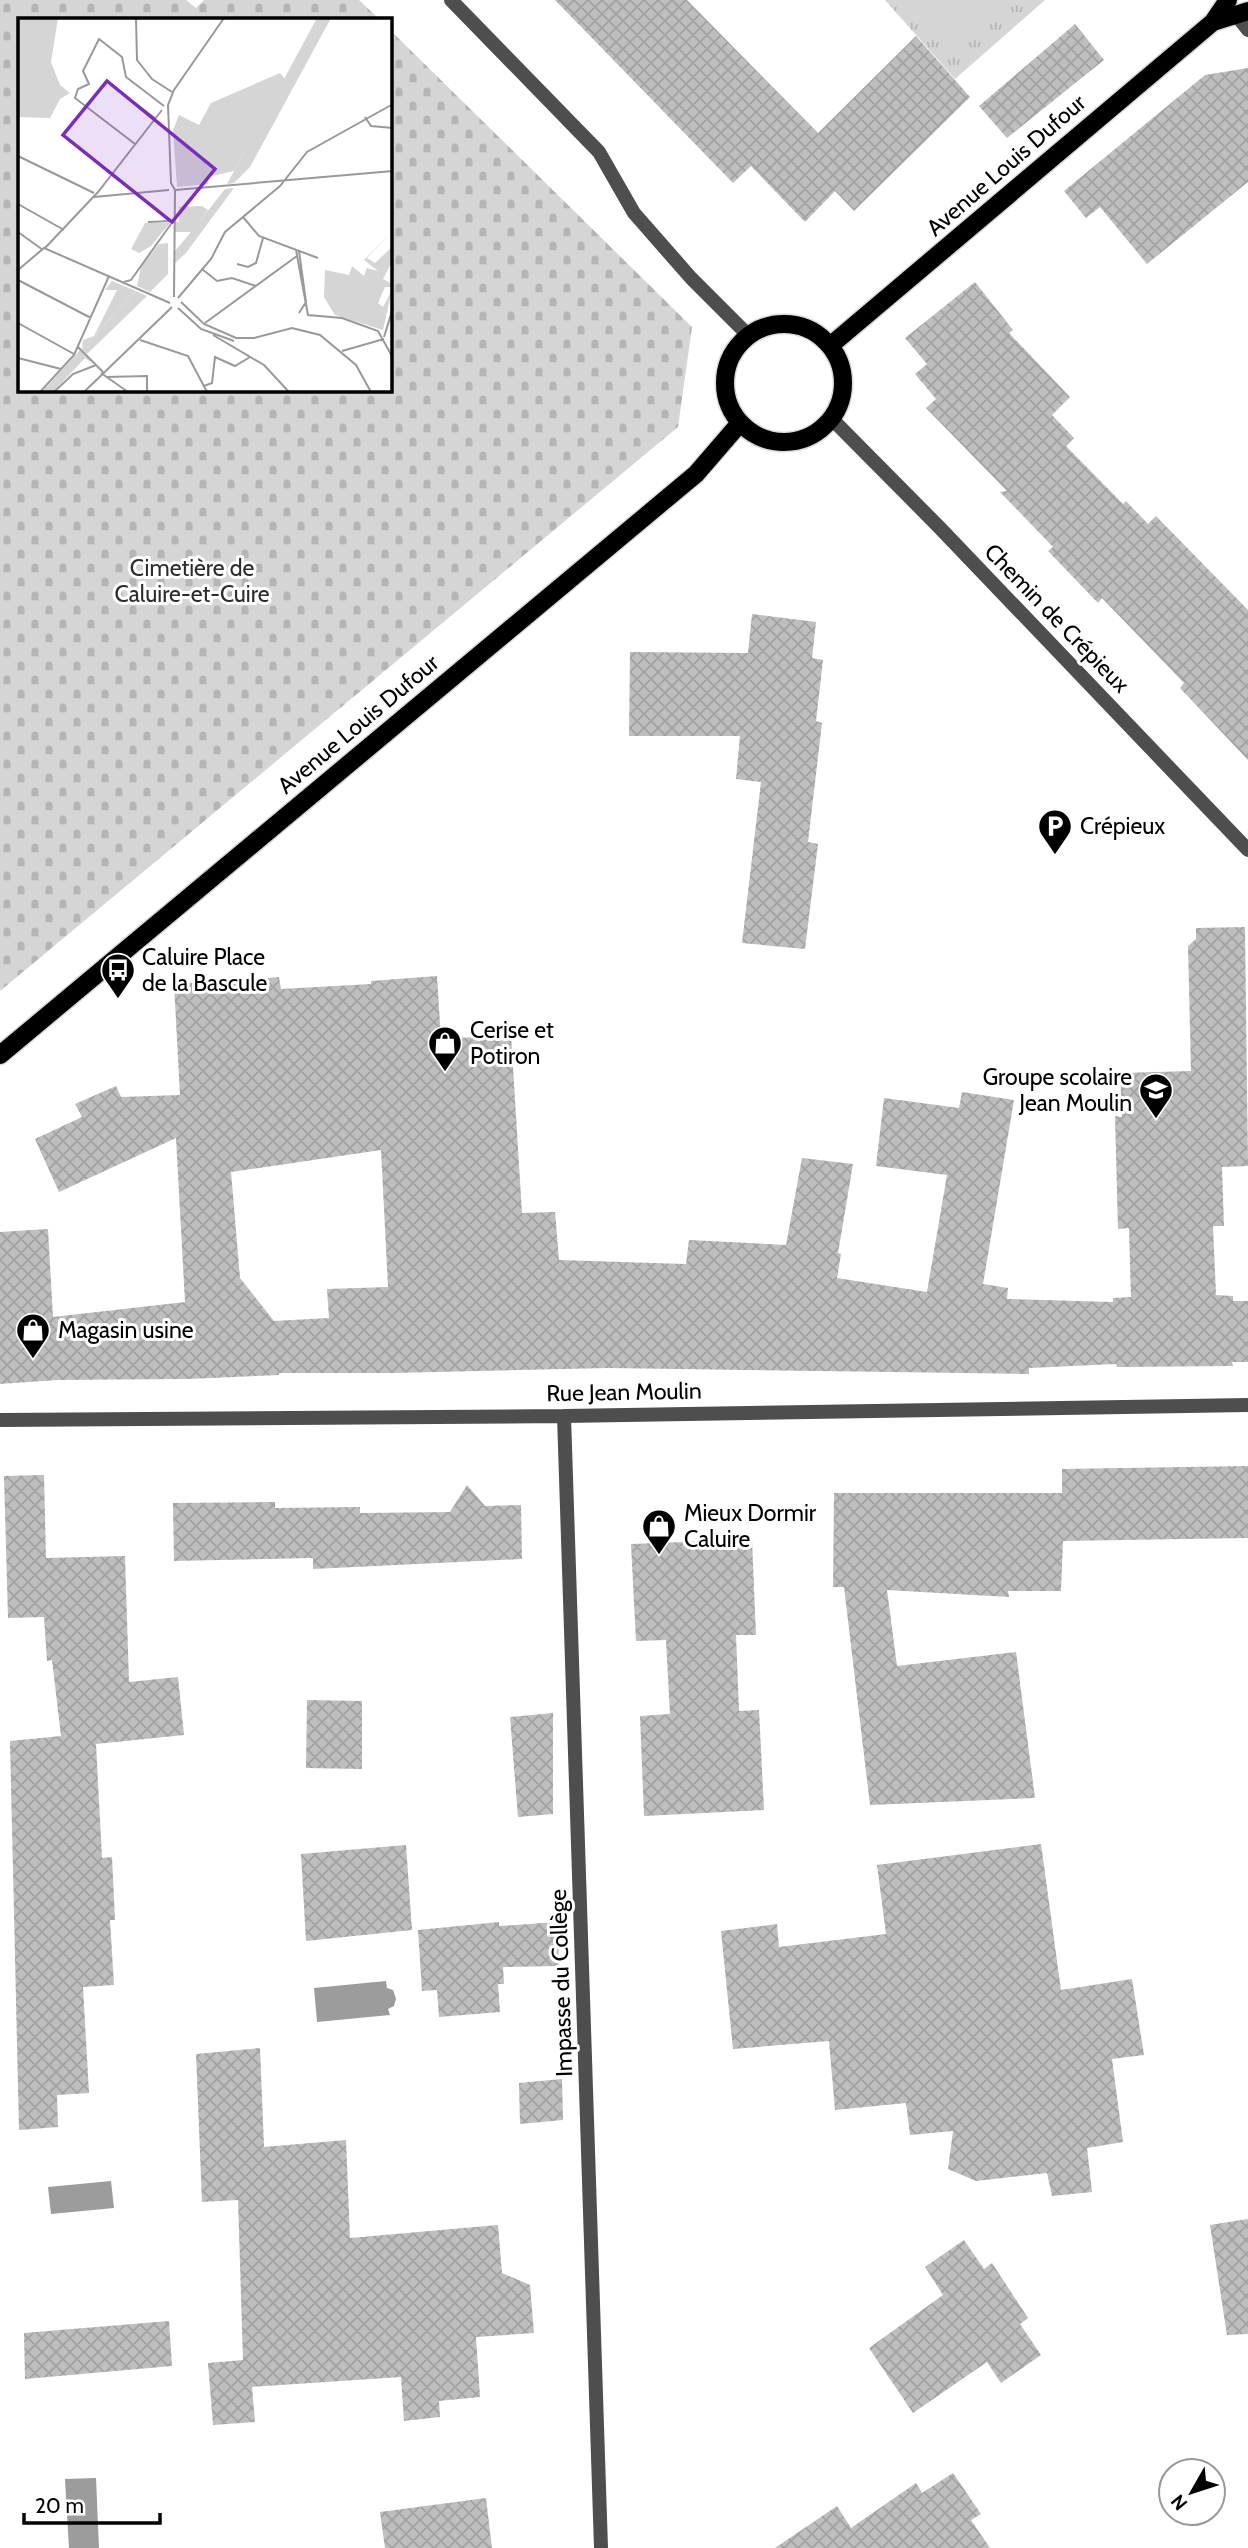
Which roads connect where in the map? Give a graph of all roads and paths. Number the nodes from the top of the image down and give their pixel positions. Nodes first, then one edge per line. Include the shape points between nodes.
1 (451, 0) edge
2 (1240, 14) edge
3 (748, 335) junction
4 (831, 345) junction
5 (832, 419) junction
6 (740, 423) junction
7 (1248, 850) edge
8 (0, 1055) edge
9 (1248, 1405) edge
10 (564, 1416) junction
11 (0, 1420) edge
12 (601, 2548) edge

1 - 3 street via 599,152 634,213
2 - 4 main road, Avenue Louis Dufour via 1213,22
3 - 4 main road via 783,323 809,329
3 - 6 main road via 726,368 730,407
4 - 5 main road via 845,382
5 - 6 main road via 804,440 787,443 770,441
5 - 7 street, Chemin de Crépieux
6 - 8 main road, Avenue Louis Dufour via 696,474
9 - 10 street, Rue Jean Moulin
10 - 11 street, Rue Jean Moulin
10 - 12 street, Impasse du Collège

